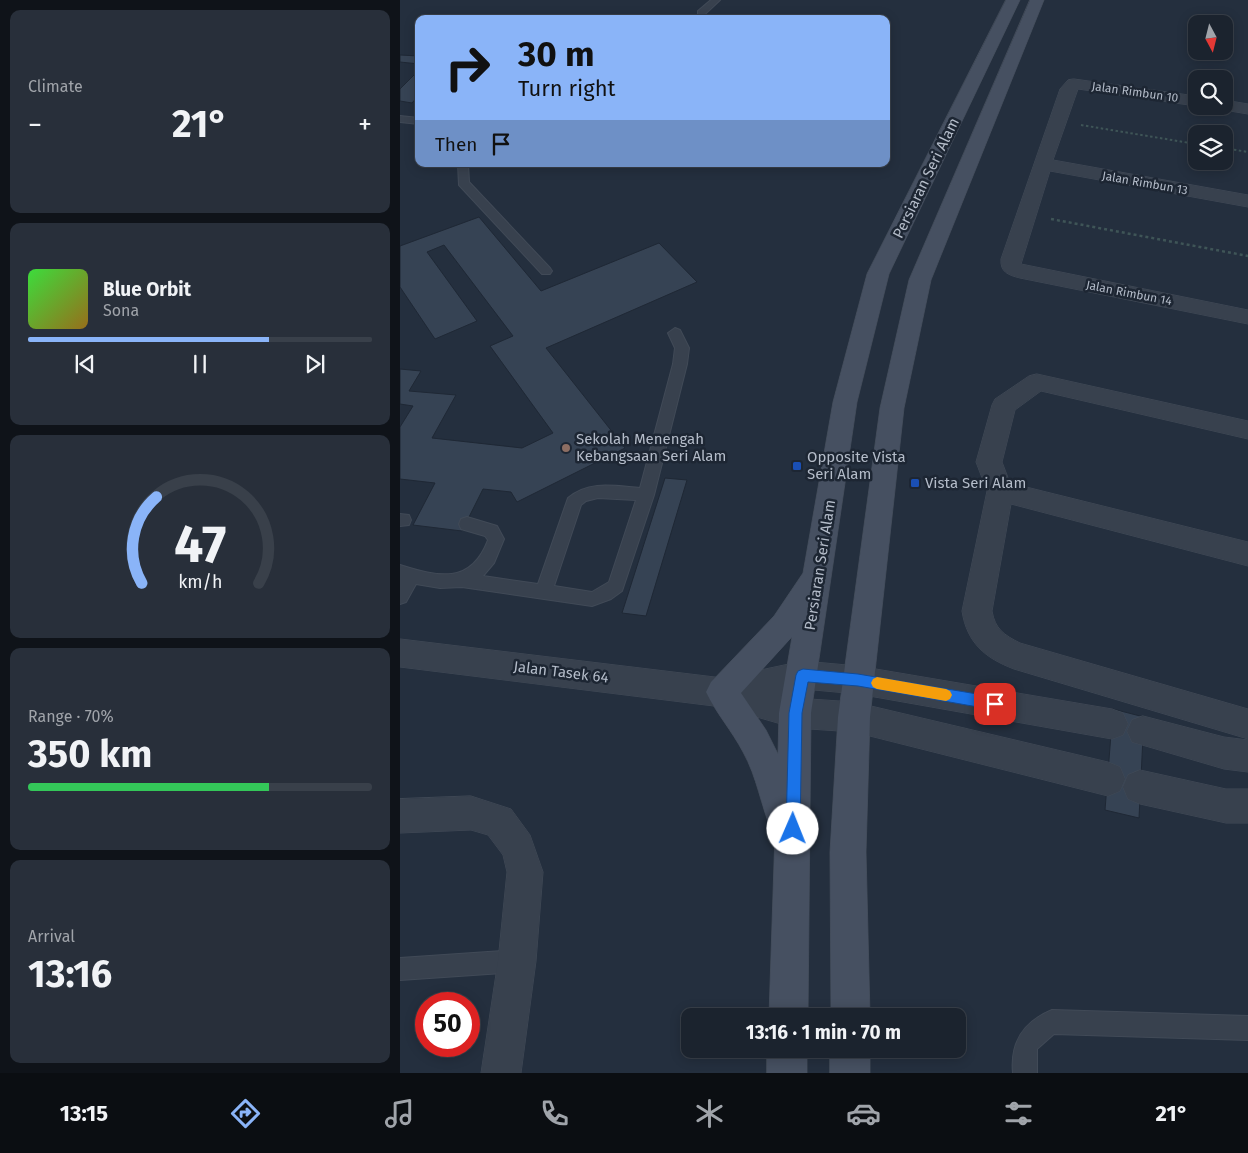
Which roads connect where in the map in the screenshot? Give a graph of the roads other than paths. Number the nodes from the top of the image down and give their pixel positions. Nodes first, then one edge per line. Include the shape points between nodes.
1 (716, 0) edge
2 (1013, 0) edge
3 (1037, 0) edge
4 (701, 14) dead end
5 (1188, 100) edge
6 (1233, 106) edge
7 (1248, 109) edge
8 (1042, 164) junction
9 (463, 167) edge
10 (1248, 201) edge
11 (546, 271) dead end
12 (1248, 317) edge
13 (674, 333) dead end
14 (1248, 430) edge
15 (1000, 491) junction
16 (646, 495) junction
17 (467, 524) dead end
18 (1248, 554) edge
19 (406, 574) edge
20 (818, 574) junction
21 (462, 580) junction
22 (544, 592) junction
23 (400, 597) edge
24 (400, 653) edge
25 (803, 675) junction
26 (858, 680) junction
27 (722, 692) junction
28 (796, 713) junction
29 (854, 717) junction
30 (1112, 724) dead end
31 (1248, 724) edge
32 (1143, 731) dead end
33 (1248, 756) edge
34 (1108, 779) dead end
35 (1140, 787) dead end
36 (1248, 806) edge
37 (400, 816) edge
38 (792, 848) junction
39 (517, 962) junction
40 (400, 969) edge
41 (788, 1008) edge
42 (850, 1008) edge
43 (1248, 1028) edge
44 (787, 1058) edge
45 (850, 1058) edge
46 (501, 1073) edge
47 (787, 1073) edge
48 (850, 1073) edge
49 (1025, 1073) edge

1 - 4 lane
2 - 20 main road, Persiaran Seri Alam via 878,274 845,402
3 - 26 main road, Persiaran Seri Alam via 920,280 892,408
5 - 8 street, Jalan Rimbun 10 via 1074,84 1068,89
6 - 7 street
8 - 10 street, Jalan Rimbun 13
8 - 12 street, Jalan Rimbun 14 via 1011,258 1011,267
9 - 11 lane via 463,183
13 - 16 lane via 682,348 680,364
14 - 15 street via 1036,382 1004,405 989,462
15 - 18 street
15 - 31 street via 977,611 978,625 986,639 1014,655
16 - 22 lane via 592,492 579,496 574,502
16 - 22 lane via 616,586 592,599
17 - 21 lane via 491,531 496,539 492,553 479,569
19 - 21 lane
19 - 23 lane
20 - 25 main road, Persiaran Seri Alam
20 - 27 main road via 784,625
21 - 22 lane
24 - 27 street, Jalan Tasek 64
25 - 26 street
25 - 27 street
25 - 28 main road, Persiaran Seri Alam
26 - 29 main road, Persiaran Seri Alam
26 - 30 street
27 - 28 street
27 - 38 main road via 755,740 772,778
28 - 29 street
28 - 38 main road, Persiaran Seri Alam
29 - 34 street
29 - 42 main road, Persiaran Seri Alam via 848,852
32 - 33 street via 1224,753
35 - 36 street via 1226,806
37 - 39 street via 471,813 499,821 518,847 525,872
38 - 41 main road, Persiaran Seri Alam
39 - 40 lane
39 - 46 street
43 - 49 lane via 1052,1022 1032,1033 1023,1057
44 - 47 main road
45 - 48 main road

